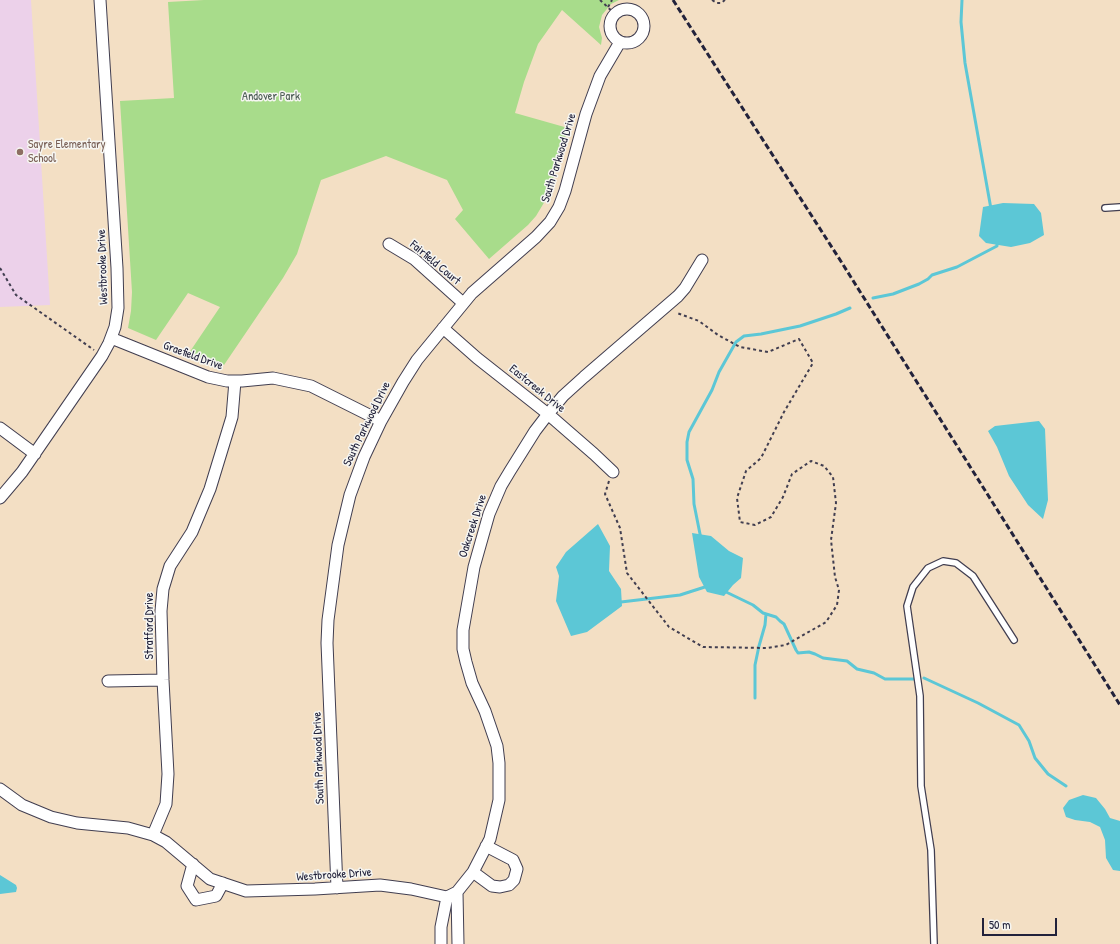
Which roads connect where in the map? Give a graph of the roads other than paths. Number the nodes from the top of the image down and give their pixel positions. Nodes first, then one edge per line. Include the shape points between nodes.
1 (100, 0) edge
2 (620, 42) junction
3 (1120, 207) edge
4 (1105, 208) dead end
5 (389, 244) dead end
6 (702, 260) dead end
7 (463, 303) junction
8 (443, 328) junction
9 (111, 338) junction
10 (235, 381) junction
11 (548, 414) junction
12 (381, 421) junction
13 (0, 428) edge
14 (35, 454) junction
15 (613, 472) road end
16 (0, 498) edge
17 (1014, 640) dead end
18 (163, 680) junction
19 (108, 681) dead end
20 (0, 789) edge
21 (154, 835) junction
22 (486, 846) junction
23 (193, 864) junction
24 (473, 872) junction
25 (223, 883) junction
26 (337, 888) junction
27 (452, 895) junction
28 (441, 944) edge
29 (458, 944) edge
30 (934, 944) edge

1 - 9 street, Westbrooke Drive via 117,268 118,308
2 - 2 street via 636,40 643,32 643,21 636,12 626,9 612,10 610,29 615,39
2 - 7 street, South Parkwood Drive via 600,76 586,114 565,191 550,222 536,238
3 - 4 lane
5 - 7 street, Fairfield Court via 414,259
6 - 11 street, Oakcreek Drive via 678,296 563,396
7 - 8 street, South Parkwood Drive
8 - 11 street, Eastcreek Drive
8 - 12 street, South Parkwood Drive via 417,360
9 - 10 street, Graefield Drive via 208,377
9 - 14 street, Westbrooke Drive via 102,356
10 - 12 street, Graefield Drive via 273,378 311,386
10 - 18 street, Stratford Drive via 232,417 210,489 192,532 170,566 163,589
11 - 15 street, Eastcreek Drive
11 - 22 street, Oakcreek Drive via 501,486 489,514 474,567 463,630 466,662 497,746 499,764 499,800
12 - 26 street, South Parkwood Drive via 357,476 346,511 338,545 328,620
13 - 14 street
14 - 16 street, Westbrooke Drive
17 - 30 lane via 973,576 956,563 943,561 928,568 913,587 908,606 920,696 922,786 931,850
18 - 19 street
18 - 21 street, Stratford Drive via 168,774 166,804
20 - 21 street, Westbrooke Drive via 22,805 51,817 77,823 128,828
21 - 23 street, Westbrooke Drive
22 - 24 street, Oakcreek Drive
22 - 24 street via 513,860 517,869 514,880 509,885 492,886
23 - 25 street, Westbrooke Drive via 210,879
23 - 25 street via 187,886 196,900 216,896
24 - 27 street, Oakcreek Drive
25 - 26 street, Westbrooke Drive via 246,891 268,892
26 - 27 street, Westbrooke Drive via 380,884
27 - 28 street, Oakcreek Drive via 441,927
27 - 29 street

